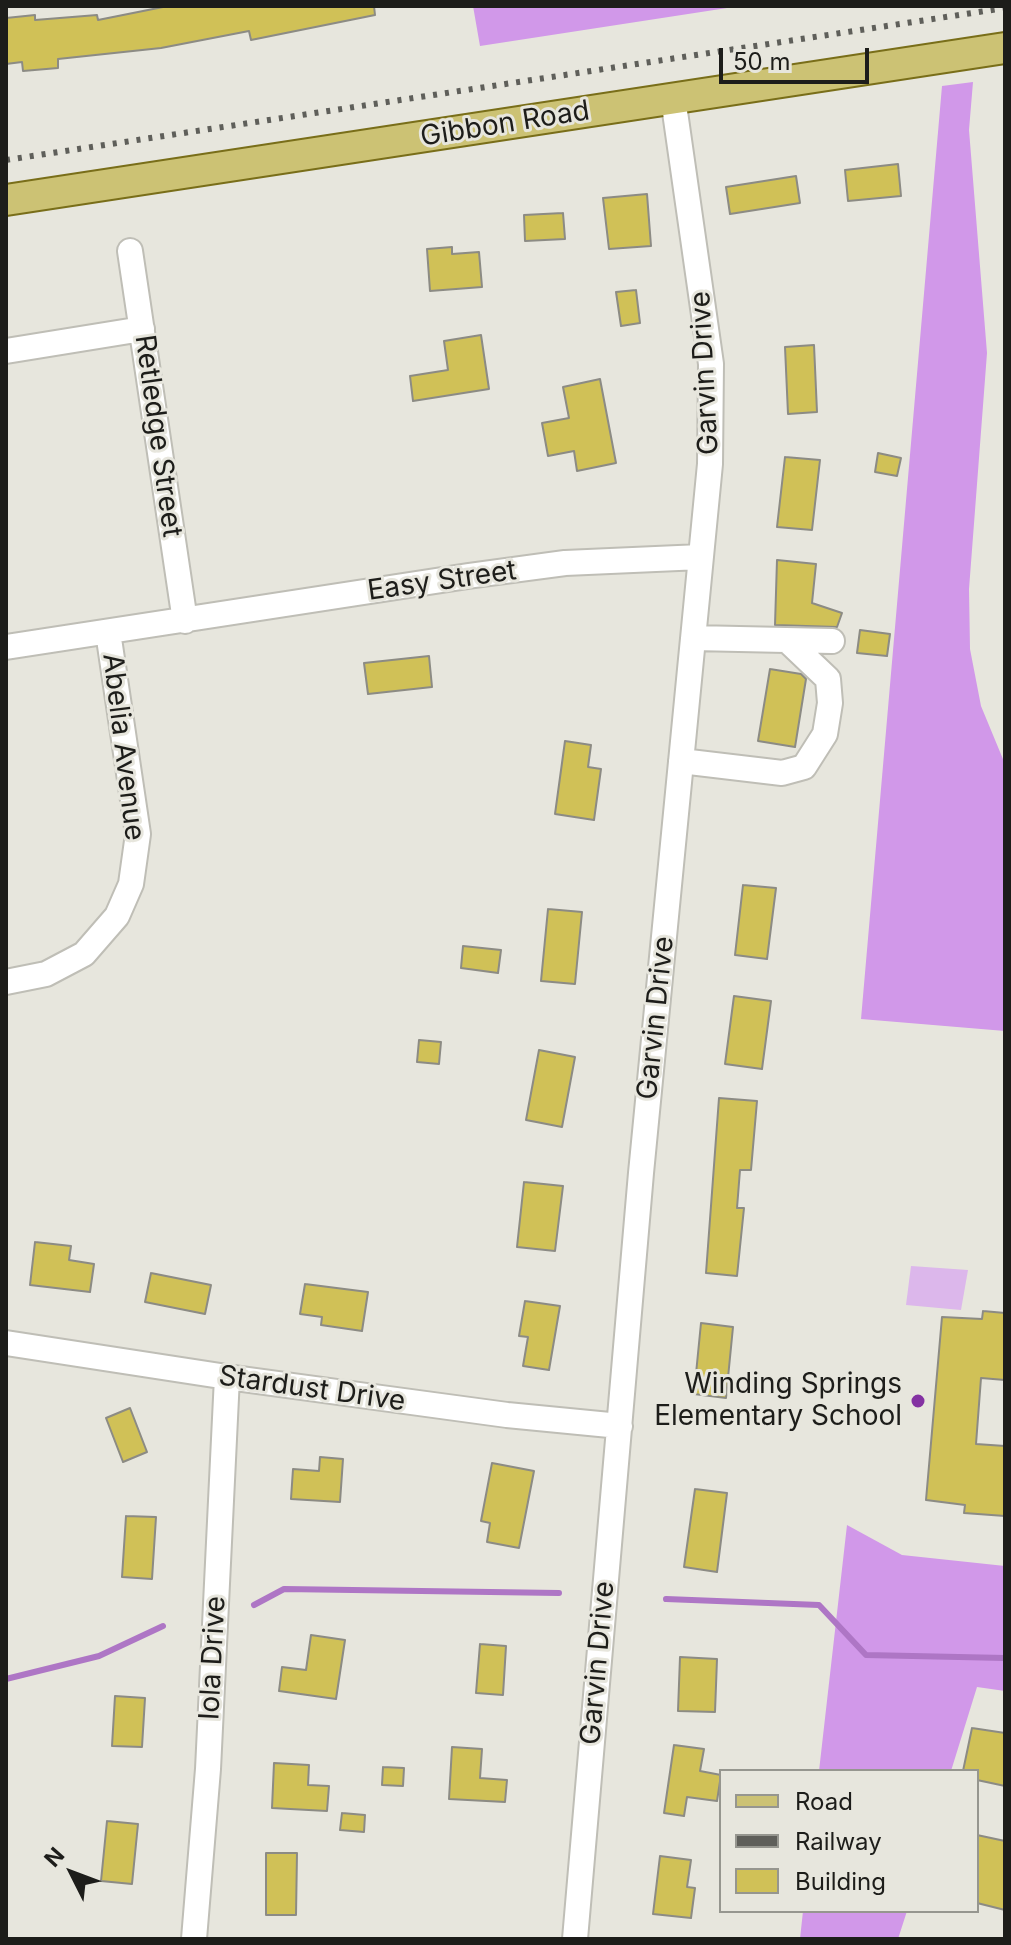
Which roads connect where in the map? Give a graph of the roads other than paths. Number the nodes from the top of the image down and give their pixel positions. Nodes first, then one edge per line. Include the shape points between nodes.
1 (1005, 48) edge
2 (673, 98) junction
3 (6, 200) edge
4 (130, 251) dead end
5 (142, 329) junction
6 (6, 351) edge
7 (701, 557) junction
8 (185, 621) junction
9 (108, 632) junction
10 (693, 638) junction
11 (788, 641) junction
12 (832, 641) dead end
13 (6, 647) edge
14 (681, 761) junction
15 (6, 982) edge
16 (6, 1343) edge
17 (227, 1377) junction
18 (620, 1426) junction
19 (194, 1939) edge
20 (575, 1939) edge

1 - 2 main road, Gibbon Road
2 - 3 main road, Gibbon Road
2 - 7 street, Garvin Drive via 711,364 712,431
4 - 5 street, Retledge Street
5 - 6 street
5 - 8 street, Retledge Street
7 - 8 street, Easy Street via 565,563
7 - 10 street, Garvin Drive
8 - 9 street, Easy Street
9 - 13 street, Easy Street
9 - 15 street, Abelia Avenue via 138,834 131,884 112,923 84,954 46,974
10 - 11 street
10 - 14 street, Garvin Drive
11 - 12 street
11 - 14 street via 828,679 825,734 804,767 782,773
14 - 18 street, Garvin Drive
16 - 17 street, Stardust Drive
17 - 18 street, Stardust Drive
17 - 19 street, Iola Drive via 208,1769
18 - 20 street, Garvin Drive

